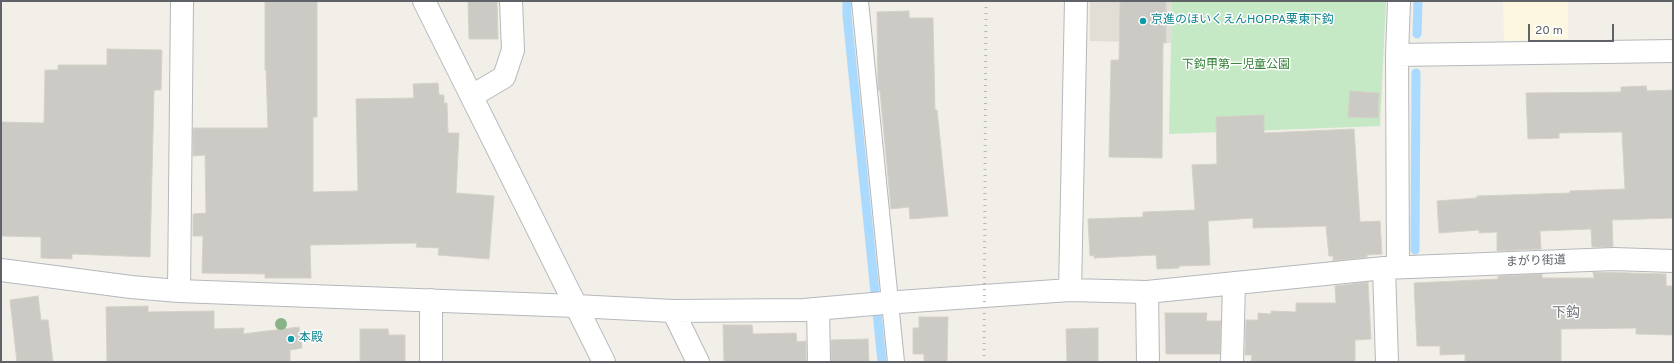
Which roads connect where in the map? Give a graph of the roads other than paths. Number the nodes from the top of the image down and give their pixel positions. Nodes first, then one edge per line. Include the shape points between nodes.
1 (182, 1) edge
2 (424, 1) edge
3 (511, 1) edge
4 (860, 1) edge
5 (1076, 1) edge
6 (1400, 1) edge
7 (1673, 51) edge
8 (1397, 55) junction
9 (472, 96) junction
10 (1673, 260) edge
11 (1391, 268) junction
12 (1, 270) edge
13 (1234, 283) junction
14 (1070, 290) junction
15 (179, 291) junction
16 (1147, 292) junction
17 (431, 300) junction
18 (881, 303) junction
19 (576, 306) junction
20 (818, 308) junction
21 (674, 311) junction
22 (431, 362) edge
23 (604, 362) edge
24 (698, 362) edge
25 (819, 362) edge
26 (896, 362) edge
27 (1148, 362) edge
28 (1232, 362) edge
29 (1387, 362) edge

1 - 15 street
2 - 9 street
3 - 9 street via 513,50 504,77
4 - 18 lane
5 - 14 street
6 - 8 street
7 - 8 street
8 - 11 street
9 - 19 street
10 - 11 street, まがり街道 via 1614,259
11 - 13 street, まがり街道
11 - 29 street
12 - 15 street, まがり街道 via 131,288
13 - 16 street, まがり街道
13 - 28 street
14 - 16 street, まがり街道
14 - 18 street, まがり街道
15 - 17 street, まがり街道
16 - 27 street
17 - 19 street, まがり街道
17 - 22 street
18 - 20 street, まがり街道
18 - 26 lane
19 - 21 street, まがり街道
19 - 23 street
20 - 21 street, まがり街道
20 - 25 street
21 - 24 street

